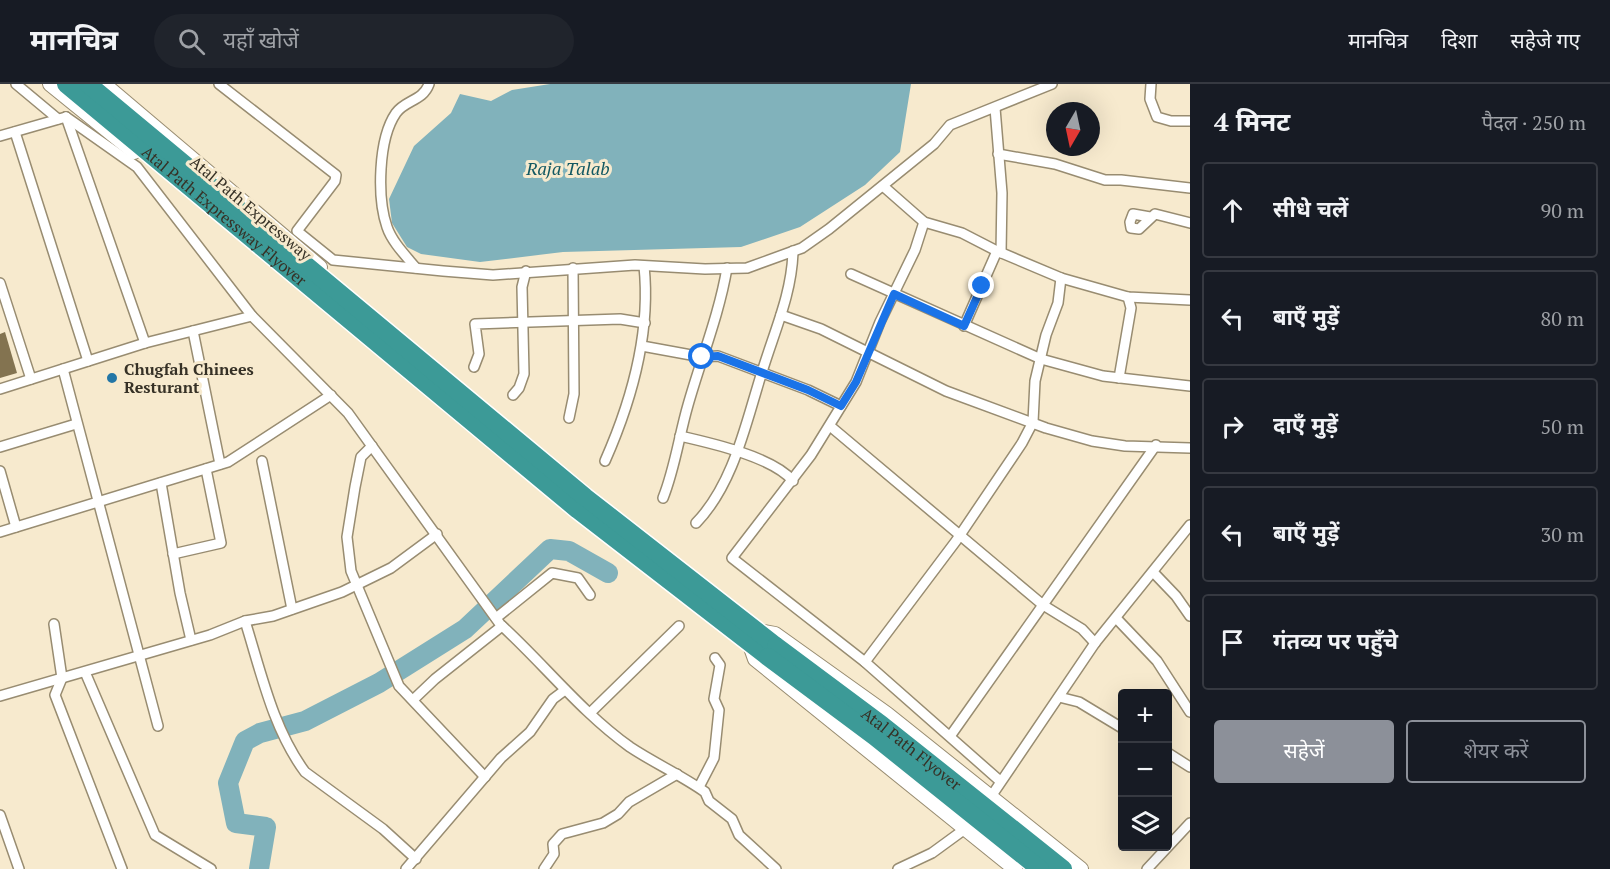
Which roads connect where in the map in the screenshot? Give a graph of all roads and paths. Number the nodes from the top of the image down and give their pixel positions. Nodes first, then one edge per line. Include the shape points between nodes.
1 (16, 84) edge
2 (50, 84) edge
3 (66, 84) edge
4 (88, 84) edge
5 (104, 84) edge
6 (219, 84) edge
7 (429, 84) edge
8 (1052, 84) edge
9 (1151, 84) edge
10 (995, 108) junction
11 (62, 118) junction
12 (1190, 121) edge
13 (15, 132) junction
14 (0, 136) edge
15 (998, 154) junction
16 (883, 186) junction
17 (1190, 188) edge
18 (1150, 217) dead end
19 (924, 222) junction
20 (1190, 223) edge
21 (793, 251) junction
22 (999, 252) junction
23 (644, 266) junction
24 (416, 268) junction
25 (573, 268) junction
26 (728, 268) junction
27 (526, 271) junction
28 (851, 274) dead end
29 (1061, 278) junction
30 (0, 282) edge
31 (319, 284) junction
32 (894, 294) junction
33 (1128, 297) junction
34 (1190, 300) edge
35 (781, 315) junction
36 (252, 316) junction
37 (575, 320) junction
38 (522, 322) junction
39 (645, 323) junction
40 (964, 326) junction
41 (193, 331) junction
42 (389, 341) junction
43 (145, 343) junction
44 (642, 346) junction
45 (867, 352) junction
46 (702, 357) junction
47 (1041, 359) junction
48 (88, 361) junction
49 (474, 367) dead end
50 (63, 369) junction
51 (761, 374) junction
52 (1119, 378) junction
53 (31, 379) junction
54 (1190, 386) edge
55 (0, 389) edge
56 (331, 395) junction
57 (513, 395) dead end
58 (841, 406) junction
59 (569, 418) dead end
60 (1032, 422) junction
61 (76, 424) junction
62 (830, 426) junction
63 (680, 436) junction
64 (1156, 445) junction
65 (372, 446) junction
66 (0, 447) edge
67 (1190, 448) edge
68 (736, 451) junction
69 (262, 461) dead end
70 (605, 461) dead end
71 (220, 464) junction
72 (207, 469) junction
73 (0, 471) edge
74 (793, 481) junction
75 (161, 483) junction
76 (663, 498) dead end
77 (97, 502) junction
78 (582, 504) joint
79 (696, 523) dead end
80 (1190, 525) edge
81 (16, 527) junction
82 (0, 532) edge
83 (437, 534) junction
84 (960, 536) junction
85 (173, 554) junction
86 (1153, 573) junction
87 (359, 585) junction
88 (590, 595) dead end
89 (1043, 605) junction
90 (292, 609) junction
91 (1190, 616) edge
92 (496, 618) junction
93 (1116, 618) junction
94 (245, 621) junction
95 (54, 624) dead end
96 (502, 626) junction
97 (679, 626) dead end
98 (753, 637) junction
99 (191, 640) junction
100 (1095, 643) junction
101 (772, 651) junction
102 (140, 655) junction
103 (715, 658) dead end
104 (865, 662) junction
105 (85, 672) junction
106 (62, 678) junction
107 (565, 690) junction
108 (0, 696) edge
109 (1059, 697) junction
110 (414, 699) junction
111 (1190, 712) edge
112 (590, 713) junction
113 (158, 726) dead end
114 (1118, 726) edge
115 (951, 735) junction
116 (1172, 756) edge
117 (1190, 767) edge
118 (677, 774) junction
119 (485, 777) junction
120 (1000, 781) junction
121 (699, 787) junction
122 (992, 796) junction
123 (0, 815) edge
124 (1190, 824) edge
125 (966, 830) junction
126 (416, 859) junction
127 (19, 869) edge
128 (122, 869) edge
129 (211, 869) edge
130 (406, 869) edge
131 (544, 869) edge
132 (776, 869) edge
133 (898, 869) edge
134 (1015, 869) edge
135 (1040, 869) edge
136 (1063, 869) edge
137 (1081, 869) edge
138 (1147, 869) edge

1 - 11 street
2 - 42 street via 290,278
3 - 31 highway, Atal Path Expressway Flyover
4 - 31 highway, Atal Path Expressway Flyover
5 - 42 street, Atal Path Expressway via 283,233
6 - 24 street via 336,175 297,231 333,260
7 - 24 street via 420,98 399,108 392,119 381,176 381,204 388,229
8 - 10 street
9 - 12 street via 1150,99 1157,117
10 - 15 street
10 - 16 street via 950,125 934,144
11 - 13 street
11 - 36 street via 137,167
11 - 43 street
13 - 14 street
13 - 48 street
15 - 17 street via 1056,164 1105,180
15 - 22 street via 1002,193
16 - 19 street
16 - 21 street via 829,230
18 - 20 street via 1155,214
19 - 22 street via 962,233
19 - 32 street
21 - 26 street via 747,268
21 - 35 street
22 - 29 street
22 - 40 street
23 - 25 street
23 - 26 street
23 - 39 street via 648,299
24 - 27 street via 493,275
25 - 27 street
25 - 37 street
26 - 46 street
27 - 38 street
28 - 32 street
29 - 33 street
29 - 47 street via 1058,303
30 - 53 street
31 - 42 highway, Atal Path Expressway Flyover
32 - 40 street
32 - 45 street
33 - 34 street
33 - 52 street via 1131,308
35 - 45 street
35 - 51 street
36 - 41 street
36 - 56 street
37 - 38 street
37 - 39 street
37 - 59 street via 574,394
38 - 49 street via 475,324 479,354
38 - 57 street via 524,374
39 - 44 street
40 - 47 street
41 - 43 street
41 - 71 street
42 - 78 highway, Atal Path Expressway Flyover
43 - 48 street
44 - 46 street
44 - 70 street
45 - 58 street via 856,382
45 - 60 street via 946,391
46 - 51 street via 718,356
46 - 63 street
47 - 52 street
47 - 60 street
48 - 50 street
50 - 53 street
50 - 61 street
51 - 58 street
51 - 68 street
52 - 54 street
53 - 55 street
56 - 65 street
56 - 71 street
58 - 62 street
60 - 64 street via 1092,441
60 - 84 street
61 - 66 street
61 - 77 street
62 - 74 street
62 - 84 street
63 - 68 street
63 - 76 street
64 - 67 street
64 - 89 street
65 - 83 street
65 - 87 street via 362,457 347,537 351,571
68 - 74 street via 786,473
68 - 79 street via 725,480
69 - 90 street
71 - 72 street
72 - 75 street
72 - 85 street via 221,543
73 - 81 street
74 - 104 street via 732,558
75 - 77 street
75 - 85 street
77 - 81 street
77 - 102 street
78 - 98 highway, Atal Path Flyover
80 - 86 street
81 - 82 street
83 - 87 street via 392,568
83 - 92 street
84 - 89 street
84 - 104 street
85 - 99 street
86 - 91 street
86 - 93 street
87 - 90 street
87 - 110 street via 390,670 399,686
88 - 92 street via 578,578 552,573
89 - 100 street via 1082,629
89 - 115 street
90 - 94 street
92 - 96 street
93 - 100 street
93 - 111 street via 1157,661
94 - 99 street
94 - 126 street via 284,739 296,760 305,772 383,829
95 - 106 street
96 - 107 street
96 - 110 street
97 - 112 street
98 - 101 highway, Atal Path Flyover
98 - 122 street via 775,634
98 - 125 street via 755,659
99 - 102 street
100 - 109 street
101 - 135 highway, Atal Path Flyover, bridge
101 - 136 highway, Atal Path Flyover, bridge via 882,725
102 - 105 street
102 - 113 street
103 - 121 street via 720,665 714,699 719,711 714,758
104 - 115 street
105 - 106 street
105 - 129 street via 155,836
106 - 108 street
106 - 128 street via 55,694
107 - 112 street
107 - 119 street
109 - 114 street via 1079,702
109 - 120 street
110 - 119 street
112 - 118 street via 630,747
115 - 120 street
116 - 117 street
118 - 121 street
118 - 131 street via 628,802 603,823 562,834 553,844 554,854
119 - 126 street
120 - 122 street
121 - 132 street via 732,819 739,835 754,851
122 - 125 street
122 - 137 street
123 - 127 street
124 - 138 street
125 - 133 street via 932,853
125 - 134 street
126 - 130 street

